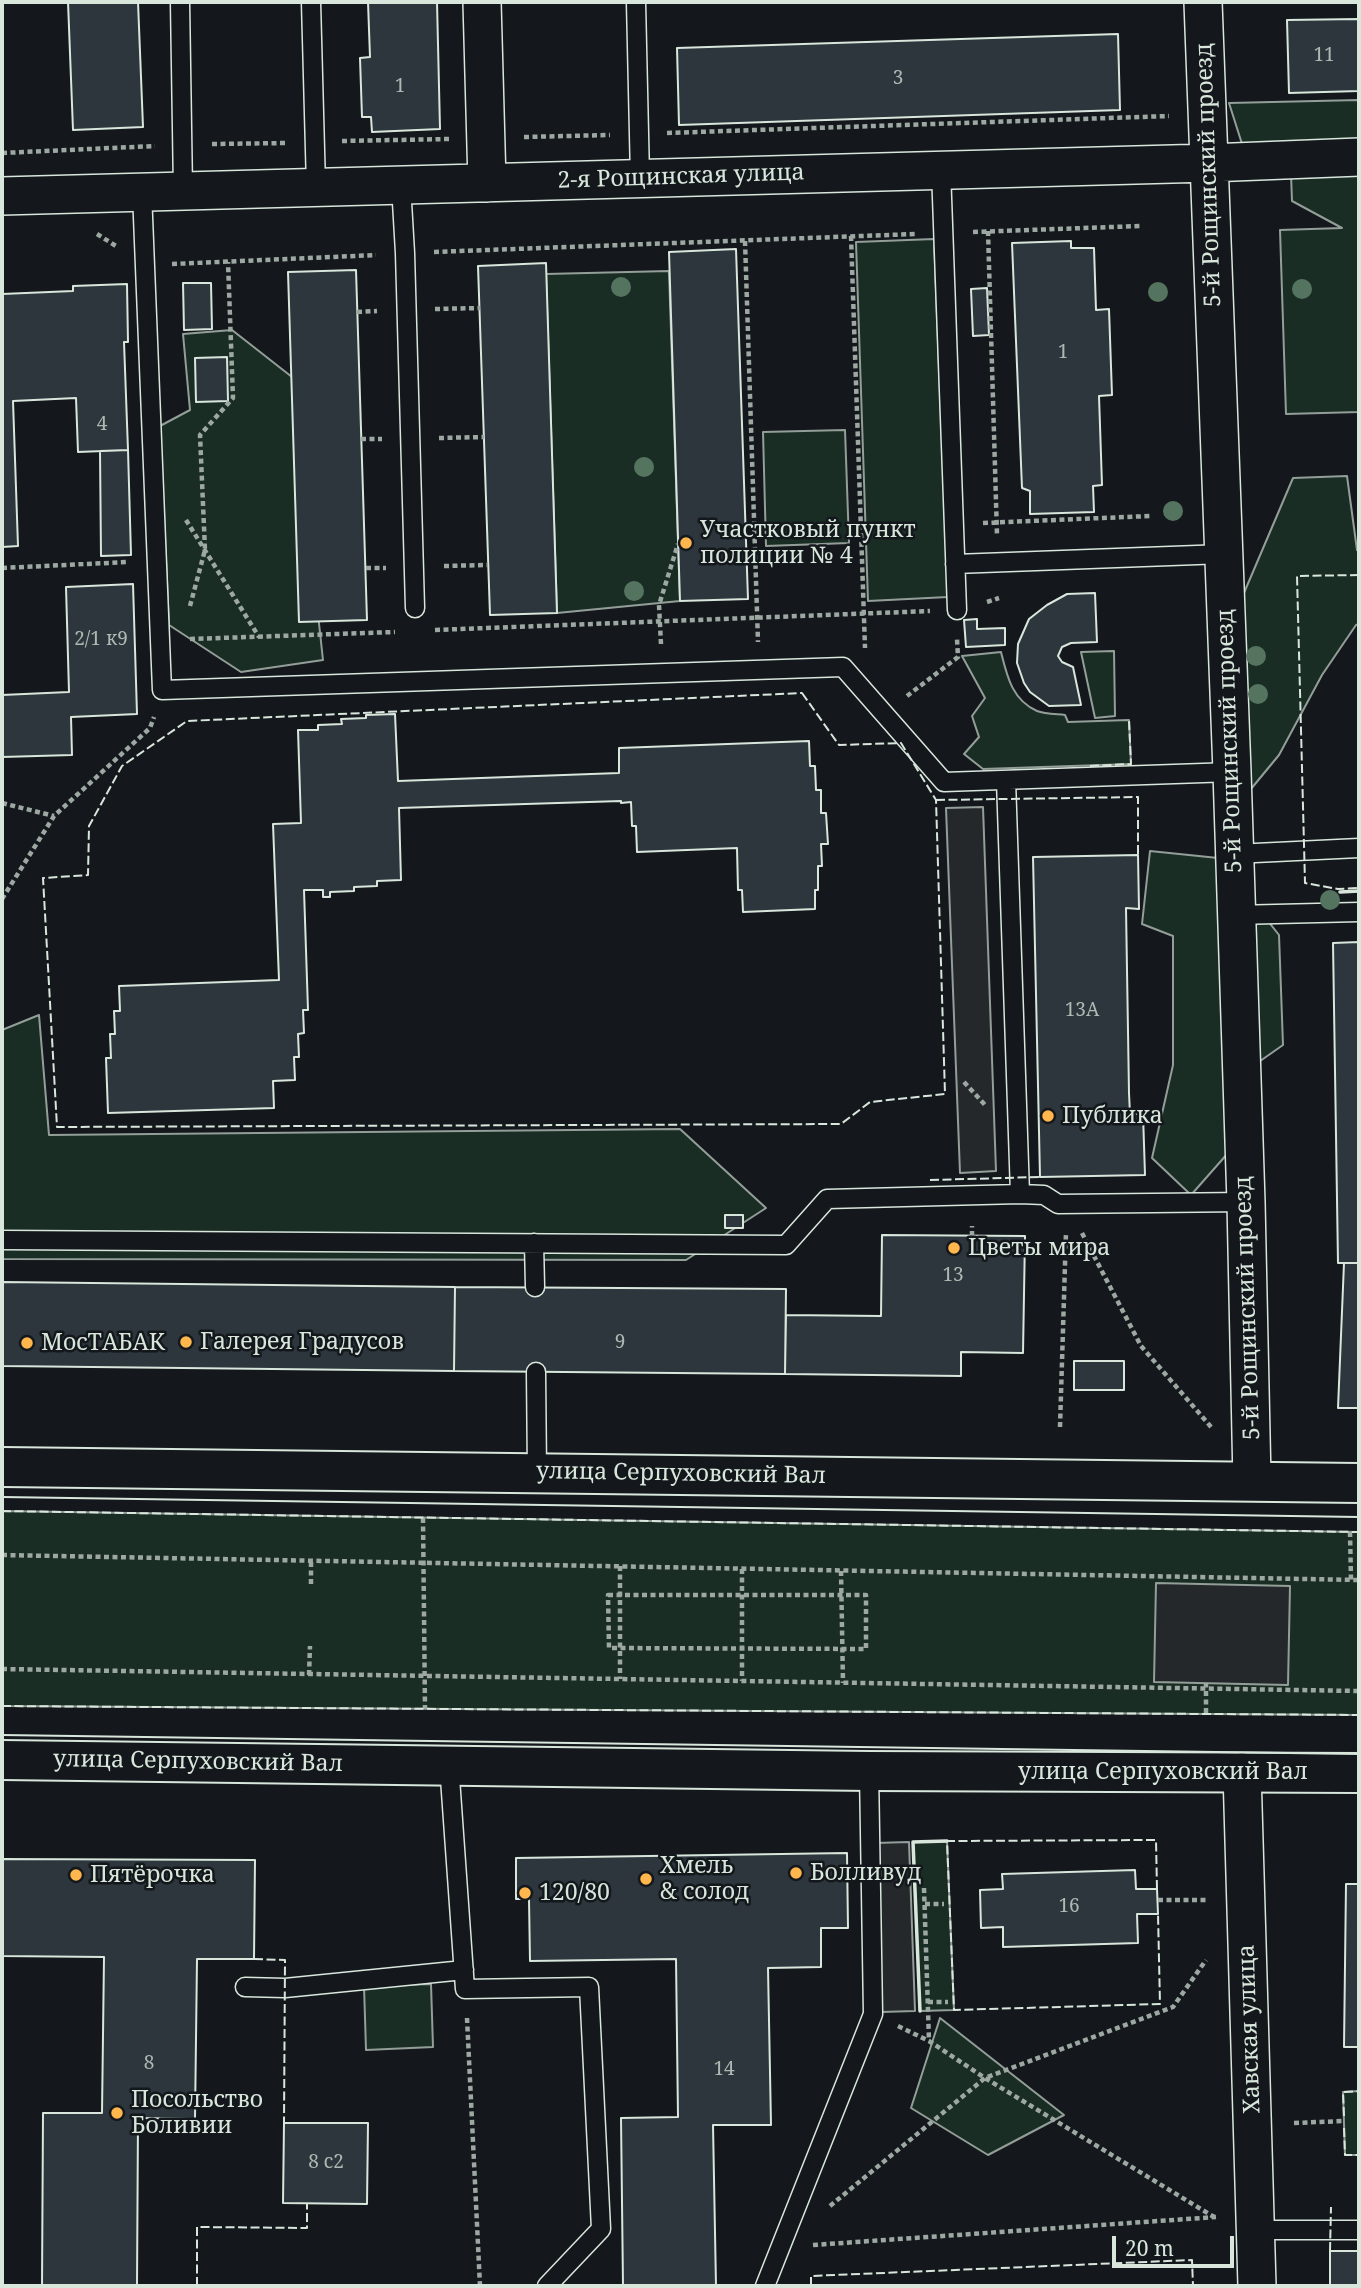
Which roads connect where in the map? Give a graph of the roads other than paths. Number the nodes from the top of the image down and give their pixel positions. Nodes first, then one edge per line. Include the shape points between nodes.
1 (180, 2) edge
2 (311, 2) edge
3 (482, 2) edge
4 (636, 2) edge
5 (1203, 2) edge
6 (1359, 157) edge
7 (1209, 163) junction
8 (941, 170) junction
9 (640, 178) junction
10 (487, 183) junction
11 (401, 185) junction
12 (316, 187) junction
13 (183, 191) junction
14 (142, 192) junction
15 (2, 196) edge
16 (1224, 554) junction
17 (955, 564) junction
18 (415, 608) road end
19 (957, 610) road end
20 (1232, 772) junction
21 (1006, 780) junction
22 (1359, 848) edge
23 (1234, 854) junction
24 (1359, 912) edge
25 (1236, 915) junction
26 (1020, 1194) junction
27 (1246, 1202) junction
28 (2, 1240) edge
29 (534, 1243) junction
30 (535, 1287) dead end
31 (536, 1372) dead end
32 (2, 1467) edge
33 (537, 1473) junction
34 (1252, 1481) junction
35 (1359, 1483) edge
36 (2, 1760) edge
37 (449, 1764) junction
38 (869, 1770) junction
39 (1242, 1772) junction
40 (1359, 1773) edge
41 (464, 1970) junction
42 (245, 1987) dead end
43 (1255, 2222) junction
44 (1359, 2230) edge
45 (547, 2286) edge
46 (765, 2286) edge
47 (1257, 2286) edge

1 - 13 lane
2 - 12 lane
3 - 10 street
4 - 9 lane
5 - 7 street, 5-й Рощинский проезд
6 - 7 street, 2-я Рощинская улица
7 - 8 street, 2-я Рощинская улица
7 - 16 street, 5-й Рощинский проезд
8 - 9 street, 2-я Рощинская улица
8 - 17 lane
9 - 10 street, 2-я Рощинская улица
10 - 11 street, 2-я Рощинская улица
11 - 12 street, 2-я Рощинская улица
11 - 18 lane
12 - 13 street, 2-я Рощинская улица
13 - 14 street, 2-я Рощинская улица
14 - 15 street, 2-я Рощинская улица
14 - 21 lane via 162,690 843,667 944,782
16 - 17 lane
16 - 20 street, 5-й Рощинский проезд
17 - 19 lane
20 - 21 lane
20 - 23 street, 5-й Рощинский проезд
21 - 26 lane
22 - 23 lane
23 - 25 street, 5-й Рощинский проезд
24 - 25 lane
25 - 27 street, 5-й Рощинский проезд
26 - 27 lane via 1044,1195 1058,1204
26 - 29 lane via 827,1199 786,1245
27 - 34 street, 5-й Рощинский проезд
28 - 29 lane
29 - 30 lane
31 - 33 lane
32 - 33 main road, улица Серпуховский Вал
33 - 34 main road, улица Серпуховский Вал
34 - 35 main road, улица Серпуховский Вал
36 - 37 main road, улица Серпуховский Вал
37 - 38 main road, улица Серпуховский Вал
37 - 41 lane
38 - 39 main road, улица Серпуховский Вал
38 - 46 lane via 873,2014
39 - 40 main road, улица Серпуховский Вал
39 - 43 street, Хавская улица
41 - 42 lane
41 - 45 lane via 466,1989 589,1987 601,2229
43 - 44 lane
43 - 47 street, Хавская улица

